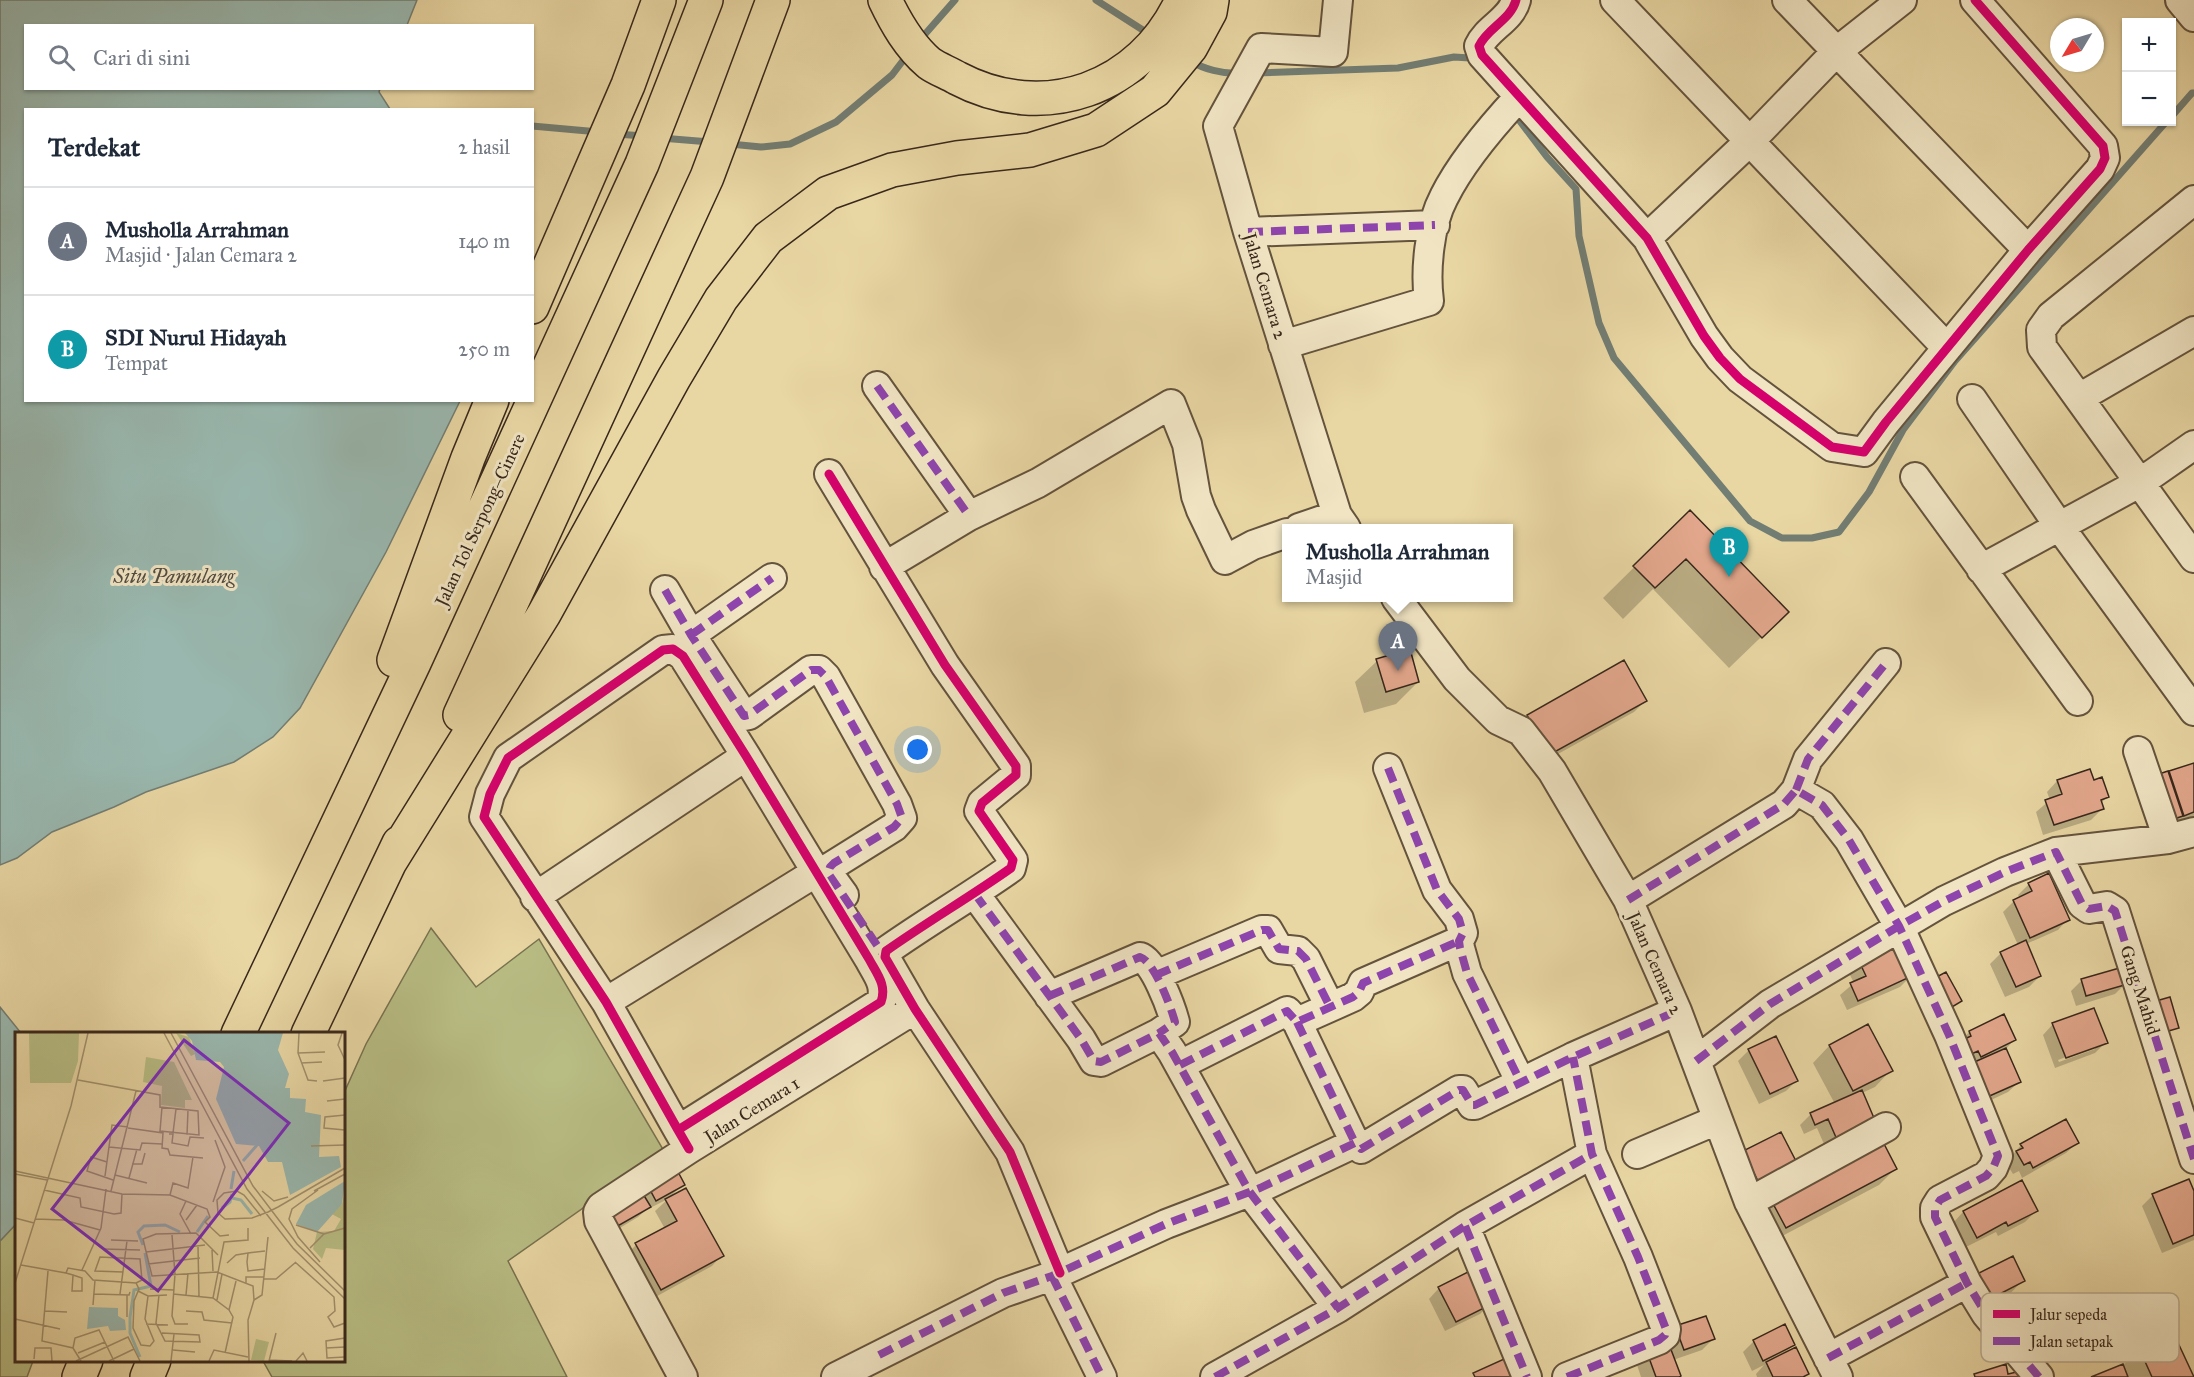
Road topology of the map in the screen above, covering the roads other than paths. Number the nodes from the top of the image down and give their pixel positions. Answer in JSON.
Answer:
{"nodes":[{"id":1,"x":659,"y":0,"type":"edge"},
{"id":2,"x":706,"y":0,"type":"edge"},
{"id":3,"x":772,"y":0,"type":"edge"},
{"id":4,"x":885,"y":0,"type":"edge"},
{"id":5,"x":1182,"y":0,"type":"edge"},
{"id":6,"x":1212,"y":0,"type":"edge"},
{"id":7,"x":1338,"y":0,"type":"edge"},
{"id":8,"x":1615,"y":0,"type":"edge"},
{"id":9,"x":1787,"y":0,"type":"edge"},
{"id":10,"x":1902,"y":0,"type":"edge"},
{"id":11,"x":1975,"y":0,"type":"edge"},
{"id":12,"x":2180,"y":0,"type":"edge"},
{"id":13,"x":1517,"y":2,"type":"edge"},
{"id":14,"x":2194,"y":17,"type":"edge"},
{"id":15,"x":1836,"y":52,"type":"junction"},
{"id":16,"x":1519,"y":97,"type":"junction"},
{"id":17,"x":1751,"y":140,"type":"junction"},
{"id":18,"x":2194,"y":200,"type":"edge"},
{"id":19,"x":1435,"y":225,"type":"junction"},
{"id":20,"x":1248,"y":232,"type":"junction"},
{"id":21,"x":1647,"y":238,"type":"junction"},
{"id":22,"x":2028,"y":250,"type":"junction"},
{"id":23,"x":534,"y":302,"type":"edge"},
{"id":24,"x":2194,"y":331,"type":"edge"},
{"id":25,"x":1283,"y":345,"type":"junction"},
{"id":26,"x":1947,"y":348,"type":"junction"},
{"id":27,"x":877,"y":386,"type":"dead end"},
{"id":28,"x":2079,"y":398,"type":"junction"},
{"id":29,"x":1972,"y":399,"type":"dead end"},
{"id":30,"x":534,"y":400,"type":"edge"},
{"id":31,"x":491,"y":402,"type":"edge"},
{"id":32,"x":533,"y":402,"type":"edge"},
{"id":33,"x":2194,"y":445,"type":"edge"},
{"id":34,"x":829,"y":474,"type":"dead end"},
{"id":35,"x":1915,"y":477,"type":"dead end"},
{"id":36,"x":2141,"y":482,"type":"junction"},
{"id":37,"x":969,"y":516,"type":"junction"},
{"id":38,"x":1341,"y":522,"type":"edge"},
{"id":39,"x":2059,"y":526,"type":"junction"},
{"id":40,"x":1282,"y":535,"type":"edge"},
{"id":41,"x":2193,"y":554,"type":"edge"},
{"id":42,"x":884,"y":567,"type":"junction"},
{"id":43,"x":1981,"y":569,"type":"junction"},
{"id":44,"x":772,"y":578,"type":"dead end"},
{"id":45,"x":665,"y":590,"type":"dead end"},
{"id":46,"x":1400,"y":602,"type":"edge"},
{"id":47,"x":691,"y":635,"type":"junction"},
{"id":48,"x":1886,"y":663,"type":"dead end"},
{"id":49,"x":2078,"y":701,"type":"dead end"},
{"id":50,"x":2194,"y":711,"type":"edge"},
{"id":51,"x":2138,"y":751,"type":"dead end"},
{"id":52,"x":746,"y":756,"type":"junction"},
{"id":53,"x":1388,"y":768,"type":"dead end"},
{"id":54,"x":1796,"y":790,"type":"junction"},
{"id":55,"x":2181,"y":835,"type":"edge"},
{"id":56,"x":326,"y":848,"type":"junction"},
{"id":57,"x":2056,"y":852,"type":"junction"},
{"id":58,"x":390,"y":862,"type":"junction"},
{"id":59,"x":815,"y":873,"type":"junction"},
{"id":60,"x":975,"y":894,"type":"junction"},
{"id":61,"x":535,"y":897,"type":"junction"},
{"id":62,"x":1628,"y":900,"type":"junction"},
{"id":63,"x":1899,"y":926,"type":"junction"},
{"id":64,"x":1459,"y":941,"type":"junction"},
{"id":65,"x":885,"y":957,"type":"junction"},
{"id":66,"x":1156,"y":975,"type":"junction"},
{"id":67,"x":1049,"y":996,"type":"junction"},
{"id":68,"x":606,"y":1002,"type":"junction"},
{"id":69,"x":1330,"y":1007,"type":"junction"},
{"id":70,"x":915,"y":1009,"type":"junction"},
{"id":71,"x":1677,"y":1011,"type":"junction"},
{"id":72,"x":1297,"y":1022,"type":"junction"},
{"id":73,"x":239,"y":1032,"type":"edge"},
{"id":74,"x":309,"y":1032,"type":"edge"},
{"id":75,"x":1159,"y":1033,"type":"junction"},
{"id":76,"x":1573,"y":1057,"type":"junction"},
{"id":77,"x":1696,"y":1061,"type":"junction"},
{"id":78,"x":1180,"y":1065,"type":"junction"},
{"id":79,"x":1520,"y":1081,"type":"junction"},
{"id":80,"x":1716,"y":1120,"type":"junction"},
{"id":81,"x":1886,"y":1127,"type":"dead end"},
{"id":82,"x":684,"y":1140,"type":"junction"},
{"id":83,"x":1355,"y":1143,"type":"junction"},
{"id":84,"x":1592,"y":1154,"type":"junction"},
{"id":85,"x":1637,"y":1154,"type":"dead end"},
{"id":86,"x":2194,"y":1159,"type":"edge"},
{"id":87,"x":1249,"y":1191,"type":"junction"},
{"id":88,"x":1749,"y":1202,"type":"junction"},
{"id":89,"x":1465,"y":1226,"type":"junction"},
{"id":90,"x":1056,"y":1274,"type":"junction"},
{"id":91,"x":1967,"y":1283,"type":"junction"},
{"id":92,"x":1981,"y":1304,"type":"edge"},
{"id":93,"x":1338,"y":1308,"type":"junction"},
{"id":94,"x":85,"y":1362,"type":"edge"},
{"id":95,"x":153,"y":1362,"type":"edge"},
{"id":96,"x":2028,"y":1362,"type":"edge"},
{"id":97,"x":1833,"y":1367,"type":"edge"},
{"id":98,"x":79,"y":1377,"type":"edge"},
{"id":99,"x":147,"y":1377,"type":"edge"},
{"id":100,"x":682,"y":1377,"type":"edge"},
{"id":101,"x":836,"y":1377,"type":"edge"},
{"id":102,"x":1102,"y":1377,"type":"edge"},
{"id":103,"x":1215,"y":1377,"type":"edge"},
{"id":104,"x":1527,"y":1377,"type":"edge"},
{"id":105,"x":1567,"y":1377,"type":"edge"},
{"id":106,"x":2039,"y":1377,"type":"edge"}],
"edges":[{"from":1,"to":23,"type":"highway"},
{"from":2,"to":30,"type":"highway","name":"Jalan Tol Serpong–Cinere"},
{"from":3,"to":58,"type":"highway"},
{"from":4,"to":5,"type":"highway"},
{"from":6,"to":58,"type":"highway"},
{"from":7,"to":20,"type":"street","name":"Jalan Cemara 2"},
{"from":8,"to":17,"type":"street"},
{"from":9,"to":15,"type":"street"},
{"from":10,"to":15,"type":"street"},
{"from":11,"to":22,"type":"street"},
{"from":12,"to":14,"type":"street"},
{"from":13,"to":16,"type":"street"},
{"from":15,"to":17,"type":"street"},
{"from":15,"to":22,"type":"street"},
{"from":16,"to":19,"type":"street"},
{"from":16,"to":21,"type":"street"},
{"from":17,"to":21,"type":"street"},
{"from":17,"to":26,"type":"street"},
{"from":18,"to":28,"type":"street"},
{"from":19,"to":20,"type":"street"},
{"from":19,"to":25,"type":"street"},
{"from":20,"to":25,"type":"street","name":"Jalan Cemara 2"},
{"from":21,"to":26,"type":"street"},
{"from":22,"to":26,"type":"street"},
{"from":24,"to":28,"type":"street"},
{"from":25,"to":38,"type":"street","name":"Jalan Cemara 2"},
{"from":27,"to":37,"type":"street"},
{"from":28,"to":36,"type":"street"},
{"from":29,"to":39,"type":"street"},
{"from":31,"to":56,"type":"highway"},
{"from":32,"to":56,"type":"highway","name":"Jalan Tol Serpong–Cinere"},
{"from":33,"to":36,"type":"street"},
{"from":34,"to":42,"type":"street"},
{"from":35,"to":43,"type":"street"},
{"from":36,"to":39,"type":"street"},
{"from":36,"to":41,"type":"street"},
{"from":37,"to":40,"type":"street"},
{"from":37,"to":42,"type":"street"},
{"from":39,"to":43,"type":"street"},
{"from":39,"to":50,"type":"street"},
{"from":42,"to":60,"type":"street"},
{"from":43,"to":49,"type":"street"},
{"from":44,"to":47,"type":"street"},
{"from":45,"to":47,"type":"street"},
{"from":46,"to":62,"type":"street","name":"Jalan Cemara 2"},
{"from":47,"to":65,"type":"street"},
{"from":48,"to":54,"type":"street"},
{"from":51,"to":55,"type":"street"},
{"from":52,"to":59,"type":"street"},
{"from":52,"to":61,"type":"street"},
{"from":52,"to":61,"type":"street"},
{"from":53,"to":64,"type":"street"},
{"from":54,"to":62,"type":"street"},
{"from":54,"to":63,"type":"street"},
{"from":55,"to":57,"type":"street"},
{"from":56,"to":73,"type":"highway","name":"Jalan Tol Serpong–Cinere"},
{"from":57,"to":63,"type":"street"},
{"from":57,"to":86,"type":"street","name":"Gang Mahid"},
{"from":58,"to":74,"type":"highway"},
{"from":59,"to":68,"type":"street"},
{"from":59,"to":82,"type":"street"},
{"from":60,"to":65,"type":"street"},
{"from":60,"to":67,"type":"street"},
{"from":61,"to":68,"type":"street"},
{"from":62,"to":71,"type":"street","name":"Jalan Cemara 2"},
{"from":63,"to":77,"type":"street"},
{"from":63,"to":91,"type":"street"},
{"from":64,"to":69,"type":"street"},
{"from":64,"to":79,"type":"street"},
{"from":65,"to":70,"type":"street"},
{"from":66,"to":67,"type":"street"},
{"from":66,"to":69,"type":"street"},
{"from":66,"to":75,"type":"street"},
{"from":67,"to":75,"type":"street"},
{"from":68,"to":82,"type":"street"},
{"from":69,"to":72,"type":"street"},
{"from":70,"to":82,"type":"street","name":"Jalan Cemara 1"},
{"from":70,"to":90,"type":"street"},
{"from":71,"to":76,"type":"street"},
{"from":71,"to":77,"type":"street","name":"Jalan Cemara 2"},
{"from":72,"to":78,"type":"street"},
{"from":72,"to":83,"type":"street"},
{"from":75,"to":78,"type":"street"},
{"from":76,"to":79,"type":"street"},
{"from":76,"to":84,"type":"street"},
{"from":77,"to":80,"type":"street","name":"Jalan Cemara 2"},
{"from":78,"to":87,"type":"street"},
{"from":79,"to":83,"type":"street"},
{"from":80,"to":85,"type":"street"},
{"from":80,"to":88,"type":"street","name":"Jalan Cemara 2"},
{"from":81,"to":88,"type":"street"},
{"from":82,"to":100,"type":"street","name":"Jalan Cemara 1"},
{"from":83,"to":87,"type":"street"},
{"from":84,"to":89,"type":"street"},
{"from":84,"to":105,"type":"street"},
{"from":87,"to":90,"type":"street"},
{"from":87,"to":93,"type":"street"},
{"from":88,"to":97,"type":"street","name":"Jalan Cemara 2"},
{"from":89,"to":93,"type":"street"},
{"from":89,"to":104,"type":"street"},
{"from":90,"to":101,"type":"street"},
{"from":90,"to":102,"type":"street"},
{"from":91,"to":92,"type":"street"},
{"from":91,"to":97,"type":"street"},
{"from":93,"to":103,"type":"street"},
{"from":94,"to":98,"type":"highway"},
{"from":95,"to":99,"type":"highway"},
{"from":96,"to":106,"type":"street"}]}
